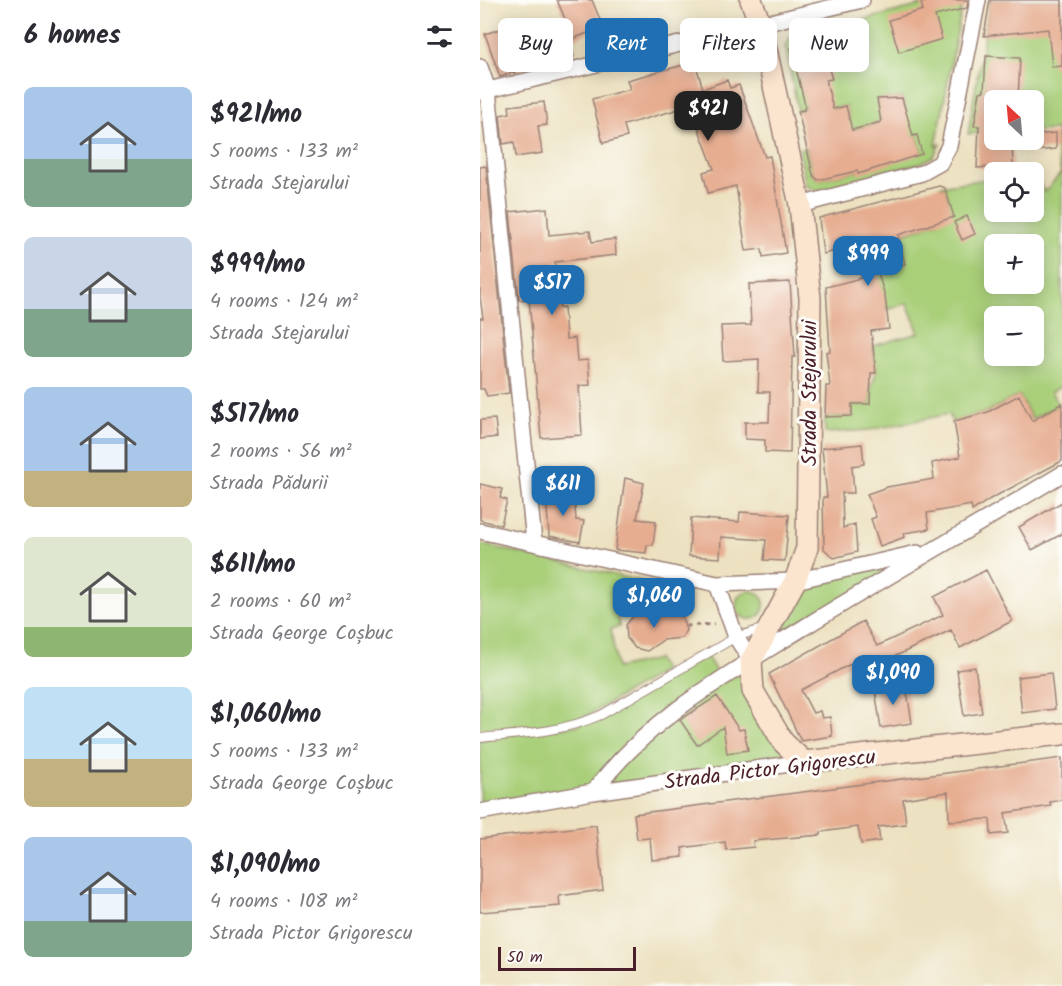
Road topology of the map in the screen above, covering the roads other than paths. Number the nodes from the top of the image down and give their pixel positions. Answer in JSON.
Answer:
{"nodes":[{"id":1,"x":751,"y":0,"type":"edge"},
{"id":2,"x":861,"y":0,"type":"edge"},
{"id":3,"x":978,"y":0,"type":"edge"},
{"id":4,"x":758,"y":18,"type":"edge"},
{"id":5,"x":777,"y":22,"type":"edge"},
{"id":6,"x":680,"y":45,"type":"edge"},
{"id":7,"x":480,"y":68,"type":"edge"},
{"id":8,"x":771,"y":72,"type":"edge"},
{"id":9,"x":484,"y":91,"type":"edge"},
{"id":10,"x":800,"y":205,"type":"junction"},
{"id":11,"x":1062,"y":474,"type":"edge"},
{"id":12,"x":480,"y":531,"type":"edge"},
{"id":13,"x":534,"y":542,"type":"junction"},
{"id":14,"x":932,"y":549,"type":"junction"},
{"id":15,"x":795,"y":581,"type":"junction"},
{"id":16,"x":717,"y":584,"type":"junction"},
{"id":17,"x":770,"y":626,"type":"junction"},
{"id":18,"x":733,"y":630,"type":"junction"},
{"id":19,"x":751,"y":660,"type":"junction"},
{"id":20,"x":1062,"y":734,"type":"edge"},
{"id":21,"x":480,"y":738,"type":"edge"},
{"id":22,"x":804,"y":762,"type":"junction"},
{"id":23,"x":593,"y":792,"type":"junction"},
{"id":24,"x":480,"y":812,"type":"edge"}],
"edges":[{"from":1,"to":4,"type":"street","name":"Strada Stejarului"},
{"from":2,"to":5,"type":"street"},
{"from":3,"to":10,"type":"street"},
{"from":6,"to":9,"type":"street"},
{"from":7,"to":9,"type":"street"},
{"from":8,"to":10,"type":"street","name":"Strada Stejarului"},
{"from":9,"to":13,"type":"street"},
{"from":10,"to":15,"type":"street","name":"Strada Stejarului"},
{"from":11,"to":14,"type":"street"},
{"from":12,"to":13,"type":"street"},
{"from":13,"to":16,"type":"street"},
{"from":14,"to":15,"type":"street"},
{"from":14,"to":19,"type":"street"},
{"from":15,"to":16,"type":"street"},
{"from":15,"to":17,"type":"street","name":"Strada Stejarului"},
{"from":16,"to":18,"type":"street"},
{"from":17,"to":18,"type":"lane"},
{"from":17,"to":19,"type":"street","name":"Strada Stejarului"},
{"from":18,"to":19,"type":"street"},
{"from":18,"to":21,"type":"lane"},
{"from":19,"to":22,"type":"street"},
{"from":19,"to":23,"type":"street"},
{"from":20,"to":22,"type":"street","name":"Strada Pictor Grigorescu"},
{"from":22,"to":23,"type":"street","name":"Strada Pictor Grigorescu"},
{"from":23,"to":24,"type":"street","name":"Strada Pictor Grigorescu"}]}
